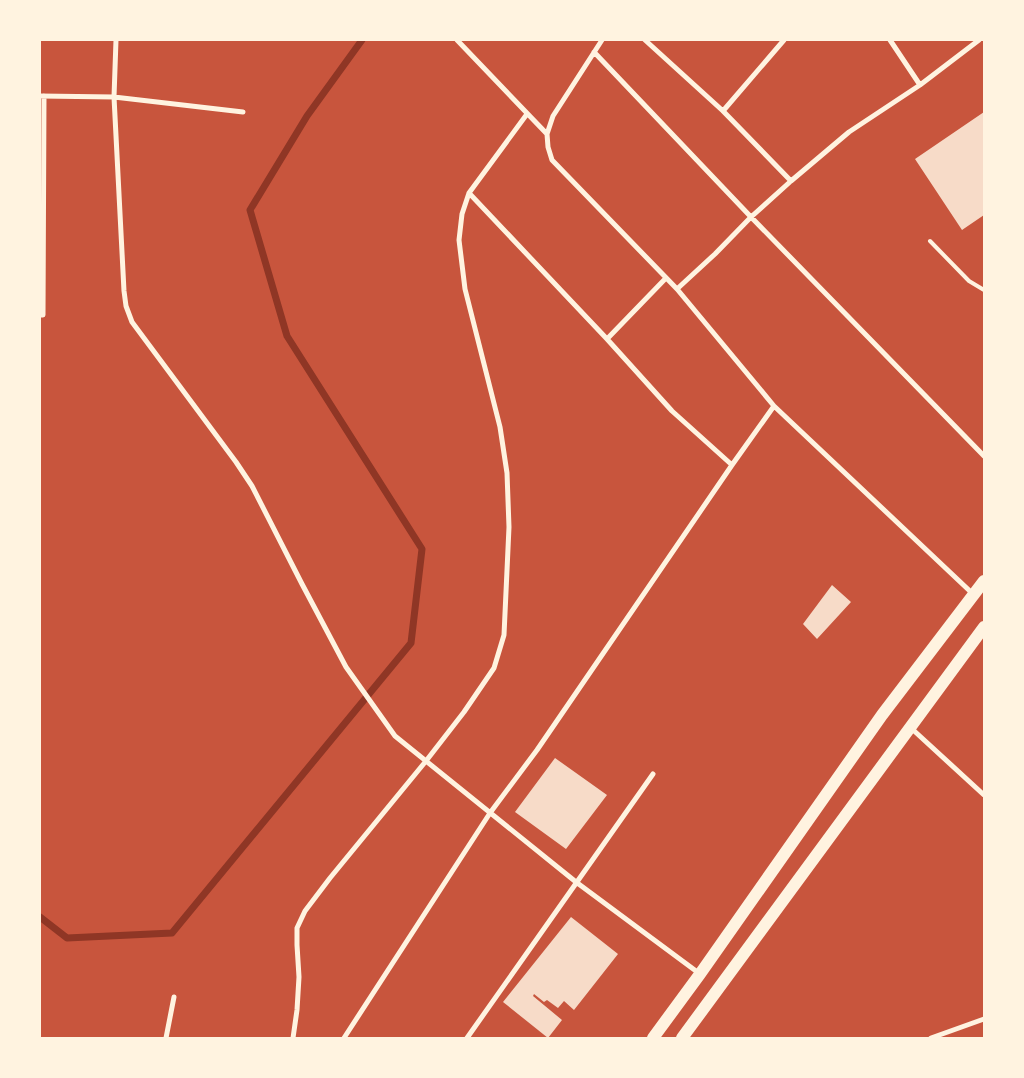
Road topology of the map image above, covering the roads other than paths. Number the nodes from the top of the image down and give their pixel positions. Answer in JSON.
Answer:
{"nodes":[{"id":1,"x":116,"y":40,"type":"edge"},
{"id":2,"x":458,"y":40,"type":"edge"},
{"id":3,"x":602,"y":40,"type":"edge"},
{"id":4,"x":645,"y":40,"type":"edge"},
{"id":5,"x":784,"y":40,"type":"edge"},
{"id":6,"x":890,"y":40,"type":"edge"},
{"id":7,"x":979,"y":40,"type":"edge"},
{"id":8,"x":594,"y":52,"type":"junction"},
{"id":9,"x":920,"y":85,"type":"junction"},
{"id":10,"x":42,"y":96,"type":"edge"},
{"id":11,"x":114,"y":97,"type":"junction"},
{"id":12,"x":723,"y":111,"type":"junction"},
{"id":13,"x":243,"y":112,"type":"dead end"},
{"id":14,"x":528,"y":114,"type":"junction"},
{"id":15,"x":547,"y":134,"type":"junction"},
{"id":16,"x":791,"y":181,"type":"junction"},
{"id":17,"x":469,"y":193,"type":"junction"},
{"id":18,"x":751,"y":217,"type":"junction"},
{"id":19,"x":930,"y":241,"type":"dead end"},
{"id":20,"x":666,"y":278,"type":"junction"},
{"id":21,"x":677,"y":289,"type":"junction"},
{"id":22,"x":984,"y":290,"type":"edge"},
{"id":23,"x":40,"y":315,"type":"edge"},
{"id":24,"x":607,"y":339,"type":"junction"},
{"id":25,"x":774,"y":406,"type":"junction"},
{"id":26,"x":984,"y":456,"type":"edge"},
{"id":27,"x":732,"y":465,"type":"junction"},
{"id":28,"x":984,"y":580,"type":"edge"},
{"id":29,"x":973,"y":594,"type":"junction"},
{"id":30,"x":984,"y":627,"type":"edge"},
{"id":31,"x":910,"y":728,"type":"junction"},
{"id":32,"x":426,"y":761,"type":"junction"},
{"id":33,"x":654,"y":774,"type":"dead end"},
{"id":34,"x":984,"y":795,"type":"edge"},
{"id":35,"x":490,"y":813,"type":"junction"},
{"id":36,"x":576,"y":882,"type":"junction"},
{"id":37,"x":700,"y":974,"type":"junction"},
{"id":38,"x":174,"y":997,"type":"dead end"},
{"id":39,"x":984,"y":1019,"type":"edge"},
{"id":40,"x":166,"y":1038,"type":"edge"},
{"id":41,"x":293,"y":1038,"type":"edge"},
{"id":42,"x":344,"y":1038,"type":"edge"},
{"id":43,"x":467,"y":1038,"type":"edge"},
{"id":44,"x":653,"y":1038,"type":"edge"},
{"id":45,"x":682,"y":1038,"type":"edge"},
{"id":46,"x":931,"y":1038,"type":"edge"}],
"edges":[{"from":1,"to":11,"type":"street"},
{"from":2,"to":14,"type":"street"},
{"from":3,"to":8,"type":"street"},
{"from":4,"to":12,"type":"street"},
{"from":5,"to":12,"type":"street"},
{"from":6,"to":9,"type":"street"},
{"from":7,"to":9,"type":"street"},
{"from":8,"to":15,"type":"street"},
{"from":8,"to":18,"type":"street"},
{"from":9,"to":16,"type":"street"},
{"from":10,"to":11,"type":"street"},
{"from":10,"to":23,"type":"street"},
{"from":11,"to":13,"type":"street"},
{"from":11,"to":32,"type":"street"},
{"from":12,"to":16,"type":"street"},
{"from":14,"to":15,"type":"street"},
{"from":14,"to":17,"type":"street"},
{"from":15,"to":20,"type":"street"},
{"from":16,"to":18,"type":"street"},
{"from":17,"to":24,"type":"street"},
{"from":17,"to":32,"type":"street"},
{"from":18,"to":21,"type":"street"},
{"from":18,"to":26,"type":"street"},
{"from":19,"to":22,"type":"lane"},
{"from":20,"to":21,"type":"street"},
{"from":20,"to":24,"type":"street"},
{"from":21,"to":25,"type":"street"},
{"from":24,"to":27,"type":"street"},
{"from":25,"to":27,"type":"street"},
{"from":25,"to":29,"type":"street"},
{"from":27,"to":35,"type":"street"},
{"from":28,"to":29,"type":"main road"},
{"from":29,"to":37,"type":"main road"},
{"from":30,"to":31,"type":"main road"},
{"from":31,"to":34,"type":"street"},
{"from":31,"to":45,"type":"main road"},
{"from":32,"to":35,"type":"street"},
{"from":32,"to":41,"type":"street"},
{"from":33,"to":36,"type":"street"},
{"from":35,"to":36,"type":"street"},
{"from":35,"to":42,"type":"street"},
{"from":36,"to":37,"type":"street"},
{"from":36,"to":43,"type":"street"},
{"from":37,"to":44,"type":"main road"},
{"from":38,"to":40,"type":"street"},
{"from":39,"to":46,"type":"street"}]}
